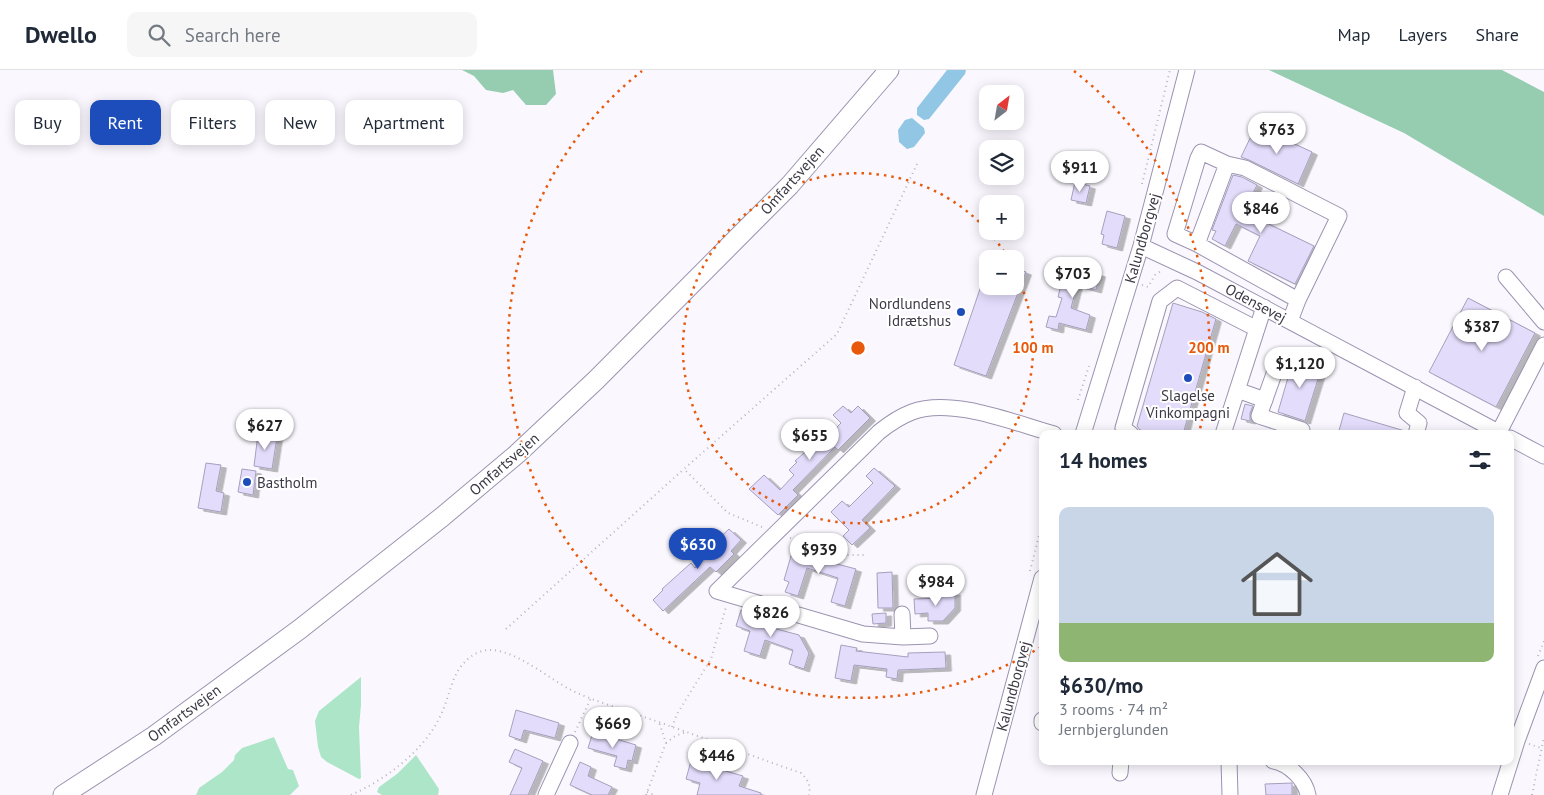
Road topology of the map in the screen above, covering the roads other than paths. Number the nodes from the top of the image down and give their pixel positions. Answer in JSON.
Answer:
{"nodes":[{"id":1,"x":889,"y":70,"type":"edge"},
{"id":2,"x":1187,"y":70,"type":"edge"},
{"id":3,"x":1227,"y":164,"type":"junction"},
{"id":4,"x":1197,"y":244,"type":"junction"},
{"id":5,"x":1141,"y":246,"type":"junction"},
{"id":6,"x":1506,"y":277,"type":"dead end"},
{"id":7,"x":1298,"y":300,"type":"junction"},
{"id":8,"x":1264,"y":307,"type":"junction"},
{"id":9,"x":1290,"y":321,"type":"junction"},
{"id":10,"x":1544,"y":322,"type":"edge"},
{"id":11,"x":1257,"y":330,"type":"junction"},
{"id":12,"x":1544,"y":345,"type":"edge"},
{"id":13,"x":1280,"y":357,"type":"dead end"},
{"id":14,"x":1414,"y":387,"type":"junction"},
{"id":15,"x":1237,"y":390,"type":"junction"},
{"id":16,"x":1265,"y":400,"type":"junction"},
{"id":17,"x":1039,"y":430,"type":"edge"},
{"id":18,"x":1084,"y":430,"type":"edge"},
{"id":19,"x":1126,"y":430,"type":"edge"},
{"id":20,"x":1224,"y":430,"type":"edge"},
{"id":21,"x":1302,"y":430,"type":"dead end"},
{"id":22,"x":1417,"y":430,"type":"edge"},
{"id":23,"x":1495,"y":430,"type":"edge"},
{"id":24,"x":1506,"y":430,"type":"edge"},
{"id":25,"x":1514,"y":440,"type":"edge"},
{"id":26,"x":1544,"y":456,"type":"edge"},
{"id":27,"x":1039,"y":589,"type":"edge"},
{"id":28,"x":902,"y":614,"type":"dead end"},
{"id":29,"x":930,"y":636,"type":"dead end"},
{"id":30,"x":903,"y":637,"type":"junction"},
{"id":31,"x":1544,"y":668,"type":"edge"},
{"id":32,"x":570,"y":743,"type":"road end"},
{"id":33,"x":1514,"y":751,"type":"edge"},
{"id":34,"x":1229,"y":765,"type":"edge"},
{"id":35,"x":1284,"y":765,"type":"edge"},
{"id":36,"x":1509,"y":765,"type":"edge"},
{"id":37,"x":63,"y":795,"type":"edge"},
{"id":38,"x":546,"y":795,"type":"edge"},
{"id":39,"x":984,"y":795,"type":"edge"},
{"id":40,"x":1230,"y":795,"type":"edge"},
{"id":41,"x":1308,"y":795,"type":"edge"},
{"id":42,"x":1500,"y":795,"type":"edge"}],
"edges":[{"from":1,"to":37,"type":"main road","name":"Omfartsvejen"},
{"from":2,"to":5,"type":"street","name":"Kalundborgvej"},
{"from":3,"to":4,"type":"street"},
{"from":3,"to":4,"type":"street"},
{"from":3,"to":7,"type":"street"},
{"from":4,"to":7,"type":"street"},
{"from":5,"to":8,"type":"street","name":"Odensevej"},
{"from":5,"to":18,"type":"street","name":"Kalundborgvej"},
{"from":6,"to":10,"type":"street"},
{"from":7,"to":9,"type":"street"},
{"from":8,"to":9,"type":"street","name":"Odensevej"},
{"from":8,"to":11,"type":"street"},
{"from":9,"to":14,"type":"street","name":"Odensevej"},
{"from":11,"to":15,"type":"street"},
{"from":11,"to":19,"type":"street"},
{"from":12,"to":24,"type":"street"},
{"from":13,"to":16,"type":"street"},
{"from":14,"to":22,"type":"street"},
{"from":14,"to":23,"type":"street","name":"Odensevej"},
{"from":15,"to":16,"type":"street"},
{"from":15,"to":20,"type":"street"},
{"from":16,"to":21,"type":"street"},
{"from":17,"to":30,"type":"street"},
{"from":25,"to":26,"type":"street","name":"Odensevej"},
{"from":27,"to":39,"type":"street","name":"Kalundborgvej"},
{"from":28,"to":30,"type":"street"},
{"from":29,"to":30,"type":"street"},
{"from":31,"to":33,"type":"street"},
{"from":32,"to":38,"type":"street"},
{"from":34,"to":40,"type":"street"},
{"from":35,"to":41,"type":"street"},
{"from":36,"to":42,"type":"street"}]}
